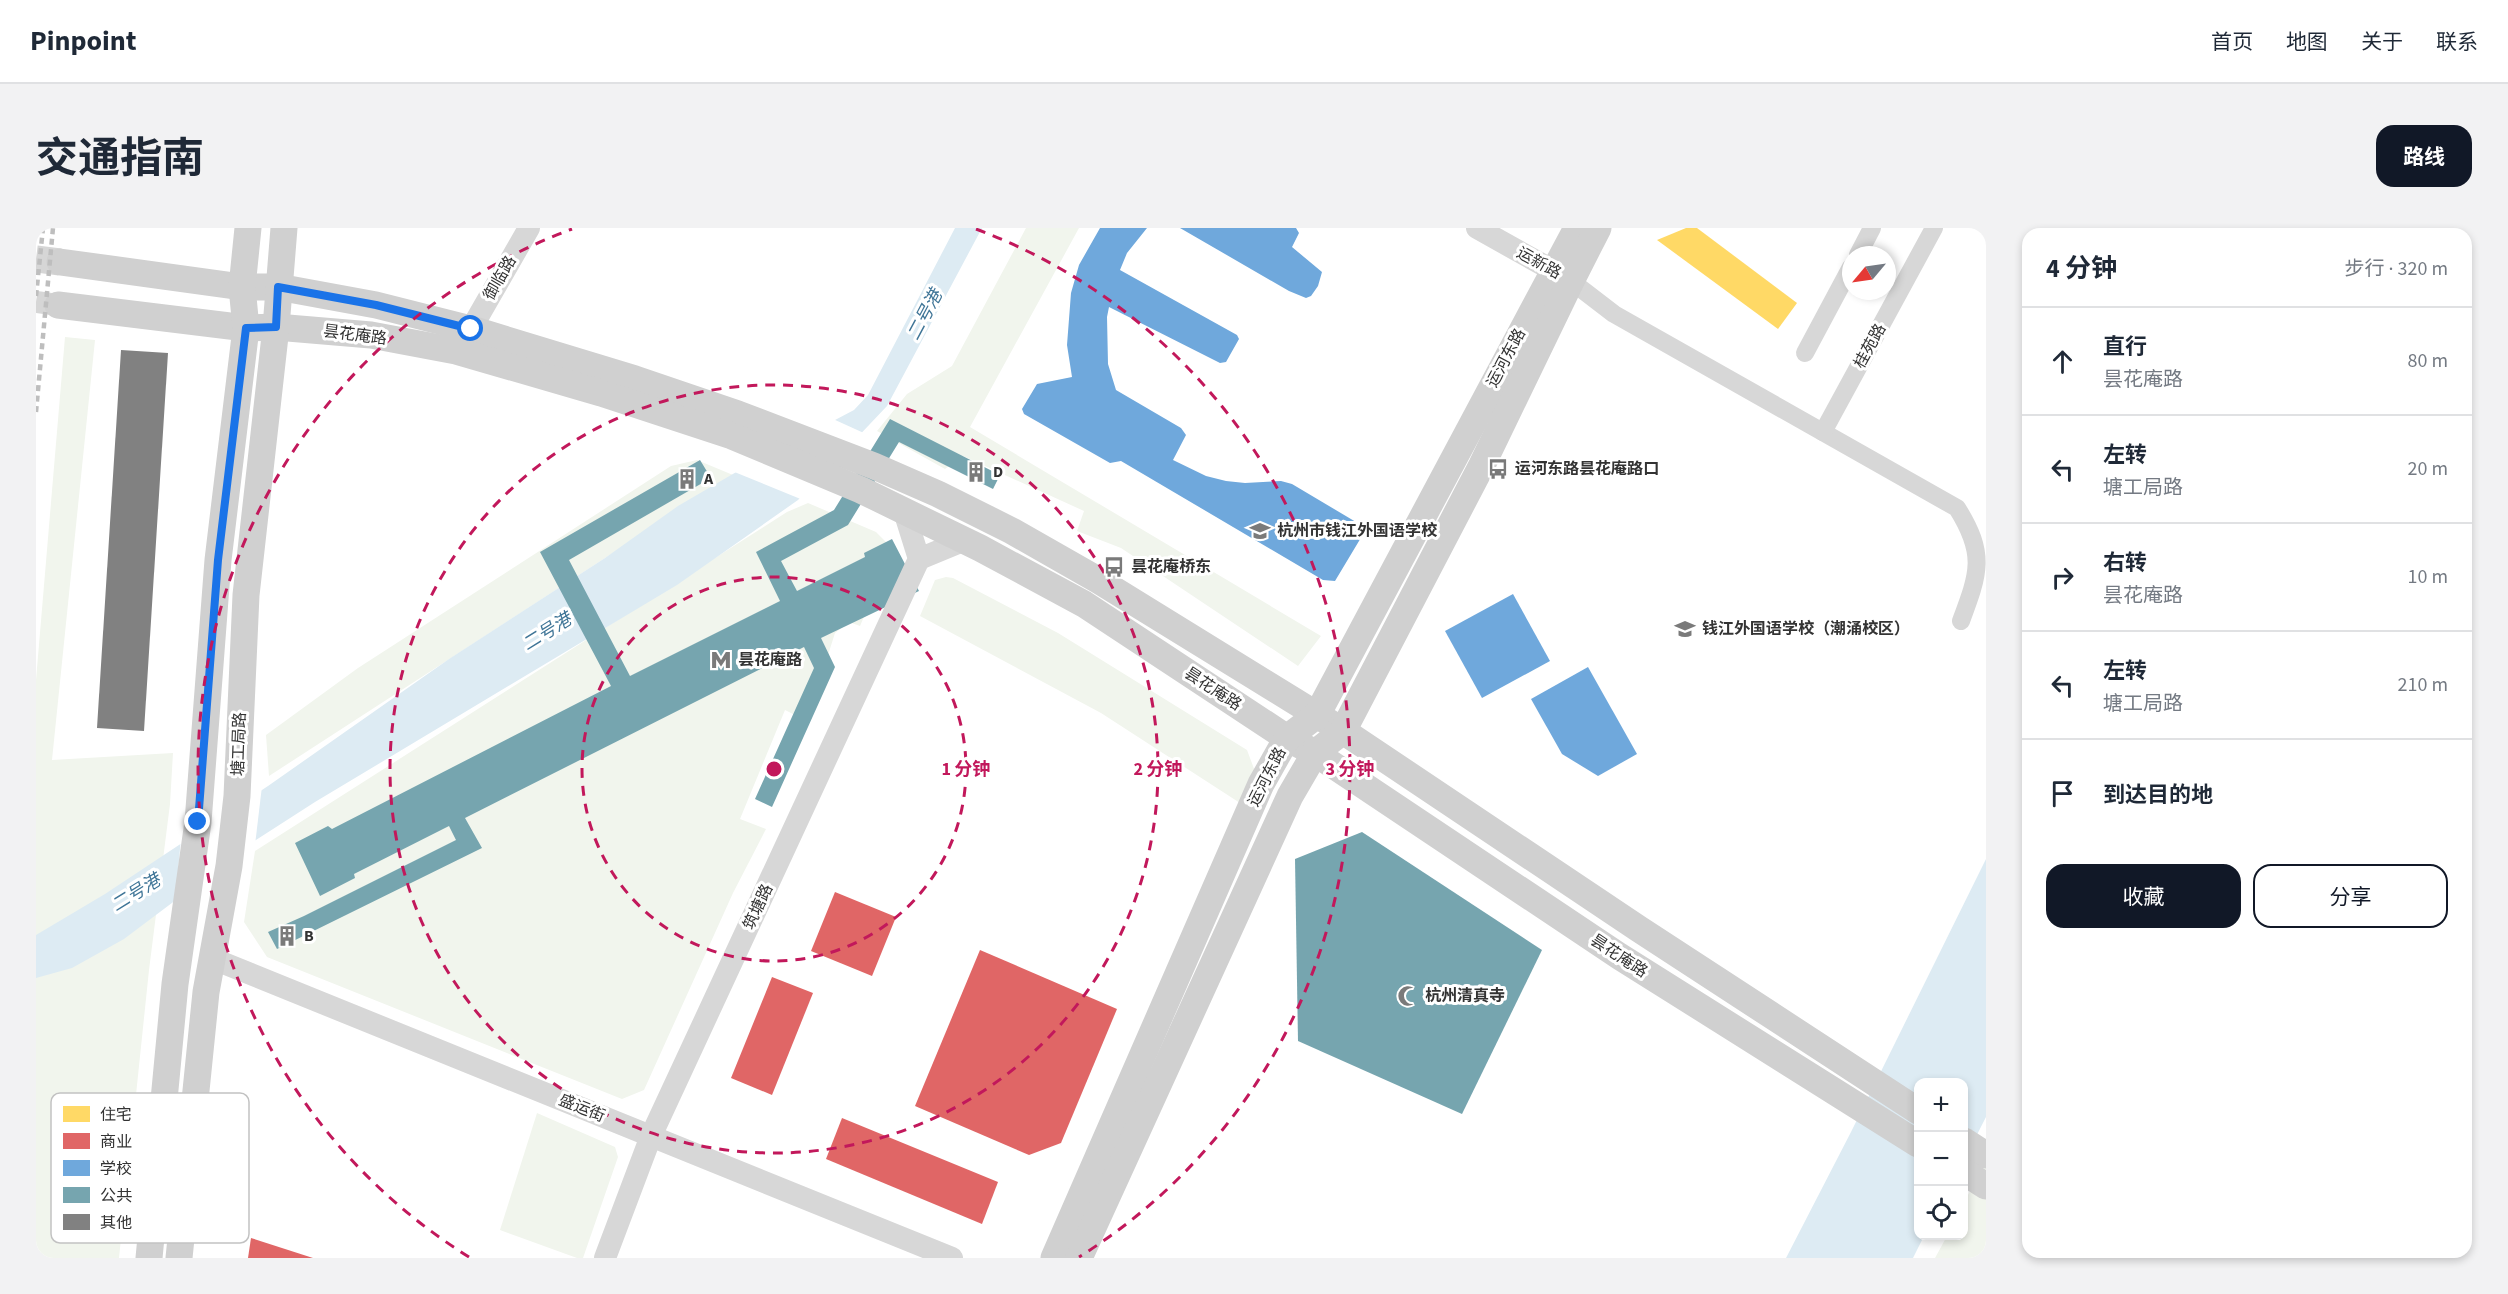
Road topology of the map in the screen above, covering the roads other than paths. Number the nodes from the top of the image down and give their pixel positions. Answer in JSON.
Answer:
{"nodes":[{"id":1,"x":248,"y":228,"type":"edge"},
{"id":2,"x":284,"y":228,"type":"edge"},
{"id":3,"x":529,"y":228,"type":"edge"},
{"id":4,"x":1477,"y":228,"type":"edge"},
{"id":5,"x":1576,"y":228,"type":"edge"},
{"id":6,"x":1598,"y":228,"type":"edge"},
{"id":7,"x":1872,"y":228,"type":"edge"},
{"id":8,"x":1934,"y":228,"type":"edge"},
{"id":9,"x":1863,"y":246,"type":"edge"},
{"id":10,"x":60,"y":262,"type":"tunnel mouth"},
{"id":11,"x":1562,"y":276,"type":"junction"},
{"id":12,"x":1842,"y":284,"type":"edge"},
{"id":13,"x":242,"y":287,"type":"junction"},
{"id":14,"x":278,"y":287,"type":"junction"},
{"id":15,"x":58,"y":305,"type":"tunnel mouth"},
{"id":16,"x":276,"y":327,"type":"junction"},
{"id":17,"x":246,"y":328,"type":"junction"},
{"id":18,"x":471,"y":329,"type":"junction"},
{"id":19,"x":1805,"y":353,"type":"dead end"},
{"id":20,"x":735,"y":425,"type":"junction"},
{"id":21,"x":1823,"y":432,"type":"junction"},
{"id":22,"x":904,"y":511,"type":"junction"},
{"id":23,"x":965,"y":540,"type":"junction"},
{"id":24,"x":919,"y":559,"type":"junction"},
{"id":25,"x":1961,"y":621,"type":"dead end"},
{"id":26,"x":1317,"y":716,"type":"junction"},
{"id":27,"x":1342,"y":731,"type":"junction"},
{"id":28,"x":1287,"y":738,"type":"junction"},
{"id":29,"x":1316,"y":753,"type":"junction"},
{"id":30,"x":212,"y":958,"type":"junction"},
{"id":31,"x":165,"y":1093,"type":"edge"},
{"id":32,"x":197,"y":1093,"type":"edge"},
{"id":33,"x":1914,"y":1108,"type":"edge"},
{"id":34,"x":651,"y":1136,"type":"junction"},
{"id":35,"x":1914,"y":1141,"type":"edge"},
{"id":36,"x":1968,"y":1144,"type":"edge"},
{"id":37,"x":1986,"y":1155,"type":"edge"},
{"id":38,"x":1968,"y":1175,"type":"edge"},
{"id":39,"x":1986,"y":1186,"type":"edge"},
{"id":40,"x":150,"y":1243,"type":"edge"},
{"id":41,"x":181,"y":1243,"type":"edge"},
{"id":42,"x":149,"y":1258,"type":"edge"},
{"id":43,"x":179,"y":1258,"type":"edge"},
{"id":44,"x":605,"y":1258,"type":"edge"},
{"id":45,"x":952,"y":1258,"type":"edge"},
{"id":46,"x":1054,"y":1258,"type":"edge"},
{"id":47,"x":1079,"y":1258,"type":"edge"}],
"edges":[{"from":1,"to":13,"type":"main road"},
{"from":2,"to":14,"type":"main road","name":"塘工局路"},
{"from":3,"to":18,"type":"street","name":"御临路"},
{"from":4,"to":11,"type":"street","name":"运新路"},
{"from":5,"to":11,"type":"main road","name":"运河东路"},
{"from":6,"to":11,"type":"main road","name":"运河东路"},
{"from":7,"to":9,"type":"street"},
{"from":8,"to":21,"type":"street","name":"桂苑路"},
{"from":10,"to":13,"type":"main road","name":"昙花庵路"},
{"from":11,"to":21,"type":"street"},
{"from":11,"to":26,"type":"main road","name":"运河东路"},
{"from":11,"to":27,"type":"main road","name":"运河东路"},
{"from":12,"to":19,"type":"street"},
{"from":13,"to":14,"type":"main road","name":"昙花庵路"},
{"from":13,"to":17,"type":"main road"},
{"from":14,"to":16,"type":"main road","name":"塘工局路"},
{"from":14,"to":18,"type":"main road","name":"昙花庵路"},
{"from":15,"to":17,"type":"main road","name":"昙花庵路"},
{"from":16,"to":17,"type":"main road","name":"昙花庵路"},
{"from":16,"to":20,"type":"main road","name":"昙花庵路"},
{"from":16,"to":30,"type":"main road","name":"塘工局路"},
{"from":17,"to":31,"type":"main road"},
{"from":18,"to":20,"type":"main road","name":"昙花庵路"},
{"from":20,"to":22,"type":"main road","name":"昙花庵路"},
{"from":20,"to":26,"type":"main road","name":"昙花庵路"},
{"from":21,"to":25,"type":"street"},
{"from":22,"to":23,"type":"main road","name":"昙花庵路"},
{"from":22,"to":24,"type":"street"},
{"from":23,"to":24,"type":"street"},
{"from":23,"to":28,"type":"main road","name":"昙花庵路"},
{"from":24,"to":34,"type":"street","name":"筑塘路"},
{"from":26,"to":27,"type":"main road","name":"昙花庵路"},
{"from":26,"to":28,"type":"main road","name":"运河东路"},
{"from":27,"to":29,"type":"main road","name":"运河东路"},
{"from":27,"to":33,"type":"main road","name":"昙花庵路"},
{"from":28,"to":29,"type":"main road","name":"昙花庵路"},
{"from":28,"to":46,"type":"main road","name":"运河东路"},
{"from":29,"to":35,"type":"main road","name":"昙花庵路"},
{"from":29,"to":47,"type":"main road","name":"运河东路"},
{"from":30,"to":32,"type":"main road","name":"塘工局路"},
{"from":30,"to":34,"type":"street","name":"盛运街"},
{"from":34,"to":44,"type":"street","name":"筑塘路"},
{"from":34,"to":45,"type":"street","name":"盛运街"},
{"from":36,"to":37,"type":"main road"},
{"from":38,"to":39,"type":"main road"},
{"from":40,"to":42,"type":"main road"},
{"from":41,"to":43,"type":"main road","name":"塘工局路"}]}
